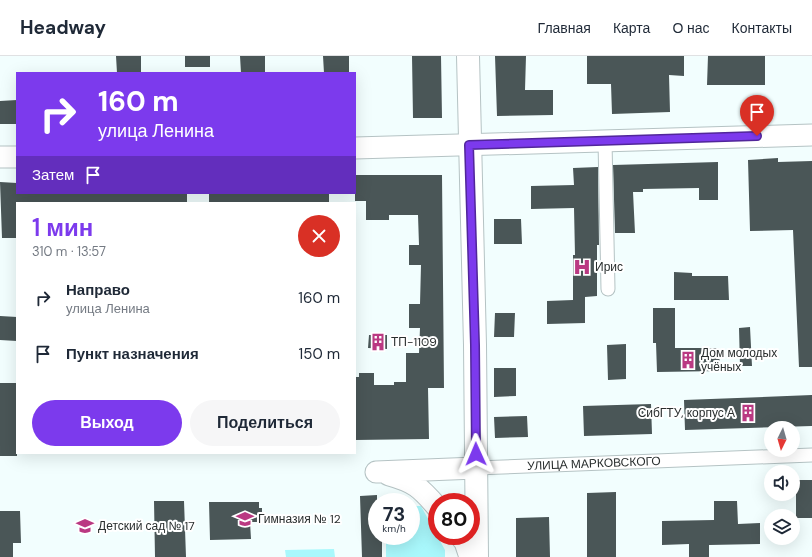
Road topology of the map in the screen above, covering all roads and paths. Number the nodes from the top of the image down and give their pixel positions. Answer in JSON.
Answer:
{"nodes":[{"id":1,"x":468,"y":56,"type":"edge"},
{"id":2,"x":812,"y":135,"type":"edge"},
{"id":3,"x":605,"y":141,"type":"junction"},
{"id":4,"x":469,"y":145,"type":"junction"},
{"id":5,"x":356,"y":148,"type":"edge"},
{"id":6,"x":16,"y":156,"type":"edge"},
{"id":7,"x":0,"y":157,"type":"edge"},
{"id":8,"x":608,"y":289,"type":"dead end"},
{"id":9,"x":812,"y":455,"type":"edge"},
{"id":10,"x":476,"y":468,"type":"junction"},
{"id":11,"x":428,"y":496,"type":"edge"},
{"id":12,"x":466,"y":545,"type":"edge"},
{"id":13,"x":470,"y":557,"type":"edge"},
{"id":14,"x":477,"y":557,"type":"edge"}],
"edges":[{"from":1,"to":4,"type":"highway"},
{"from":2,"to":3,"type":"main road"},
{"from":3,"to":4,"type":"main road"},
{"from":3,"to":8,"type":"street"},
{"from":4,"to":5,"type":"main road"},
{"from":4,"to":10,"type":"highway"},
{"from":6,"to":7,"type":"main road"},
{"from":9,"to":10,"type":"street","name":"УЛИЦА МАРКОВСКОГО"},
{"from":10,"to":11,"type":"main road","name":"УЛИЦА МАРКОВСКОГО"},
{"from":10,"to":14,"type":"highway"},
{"from":12,"to":13,"type":"main road"}]}
